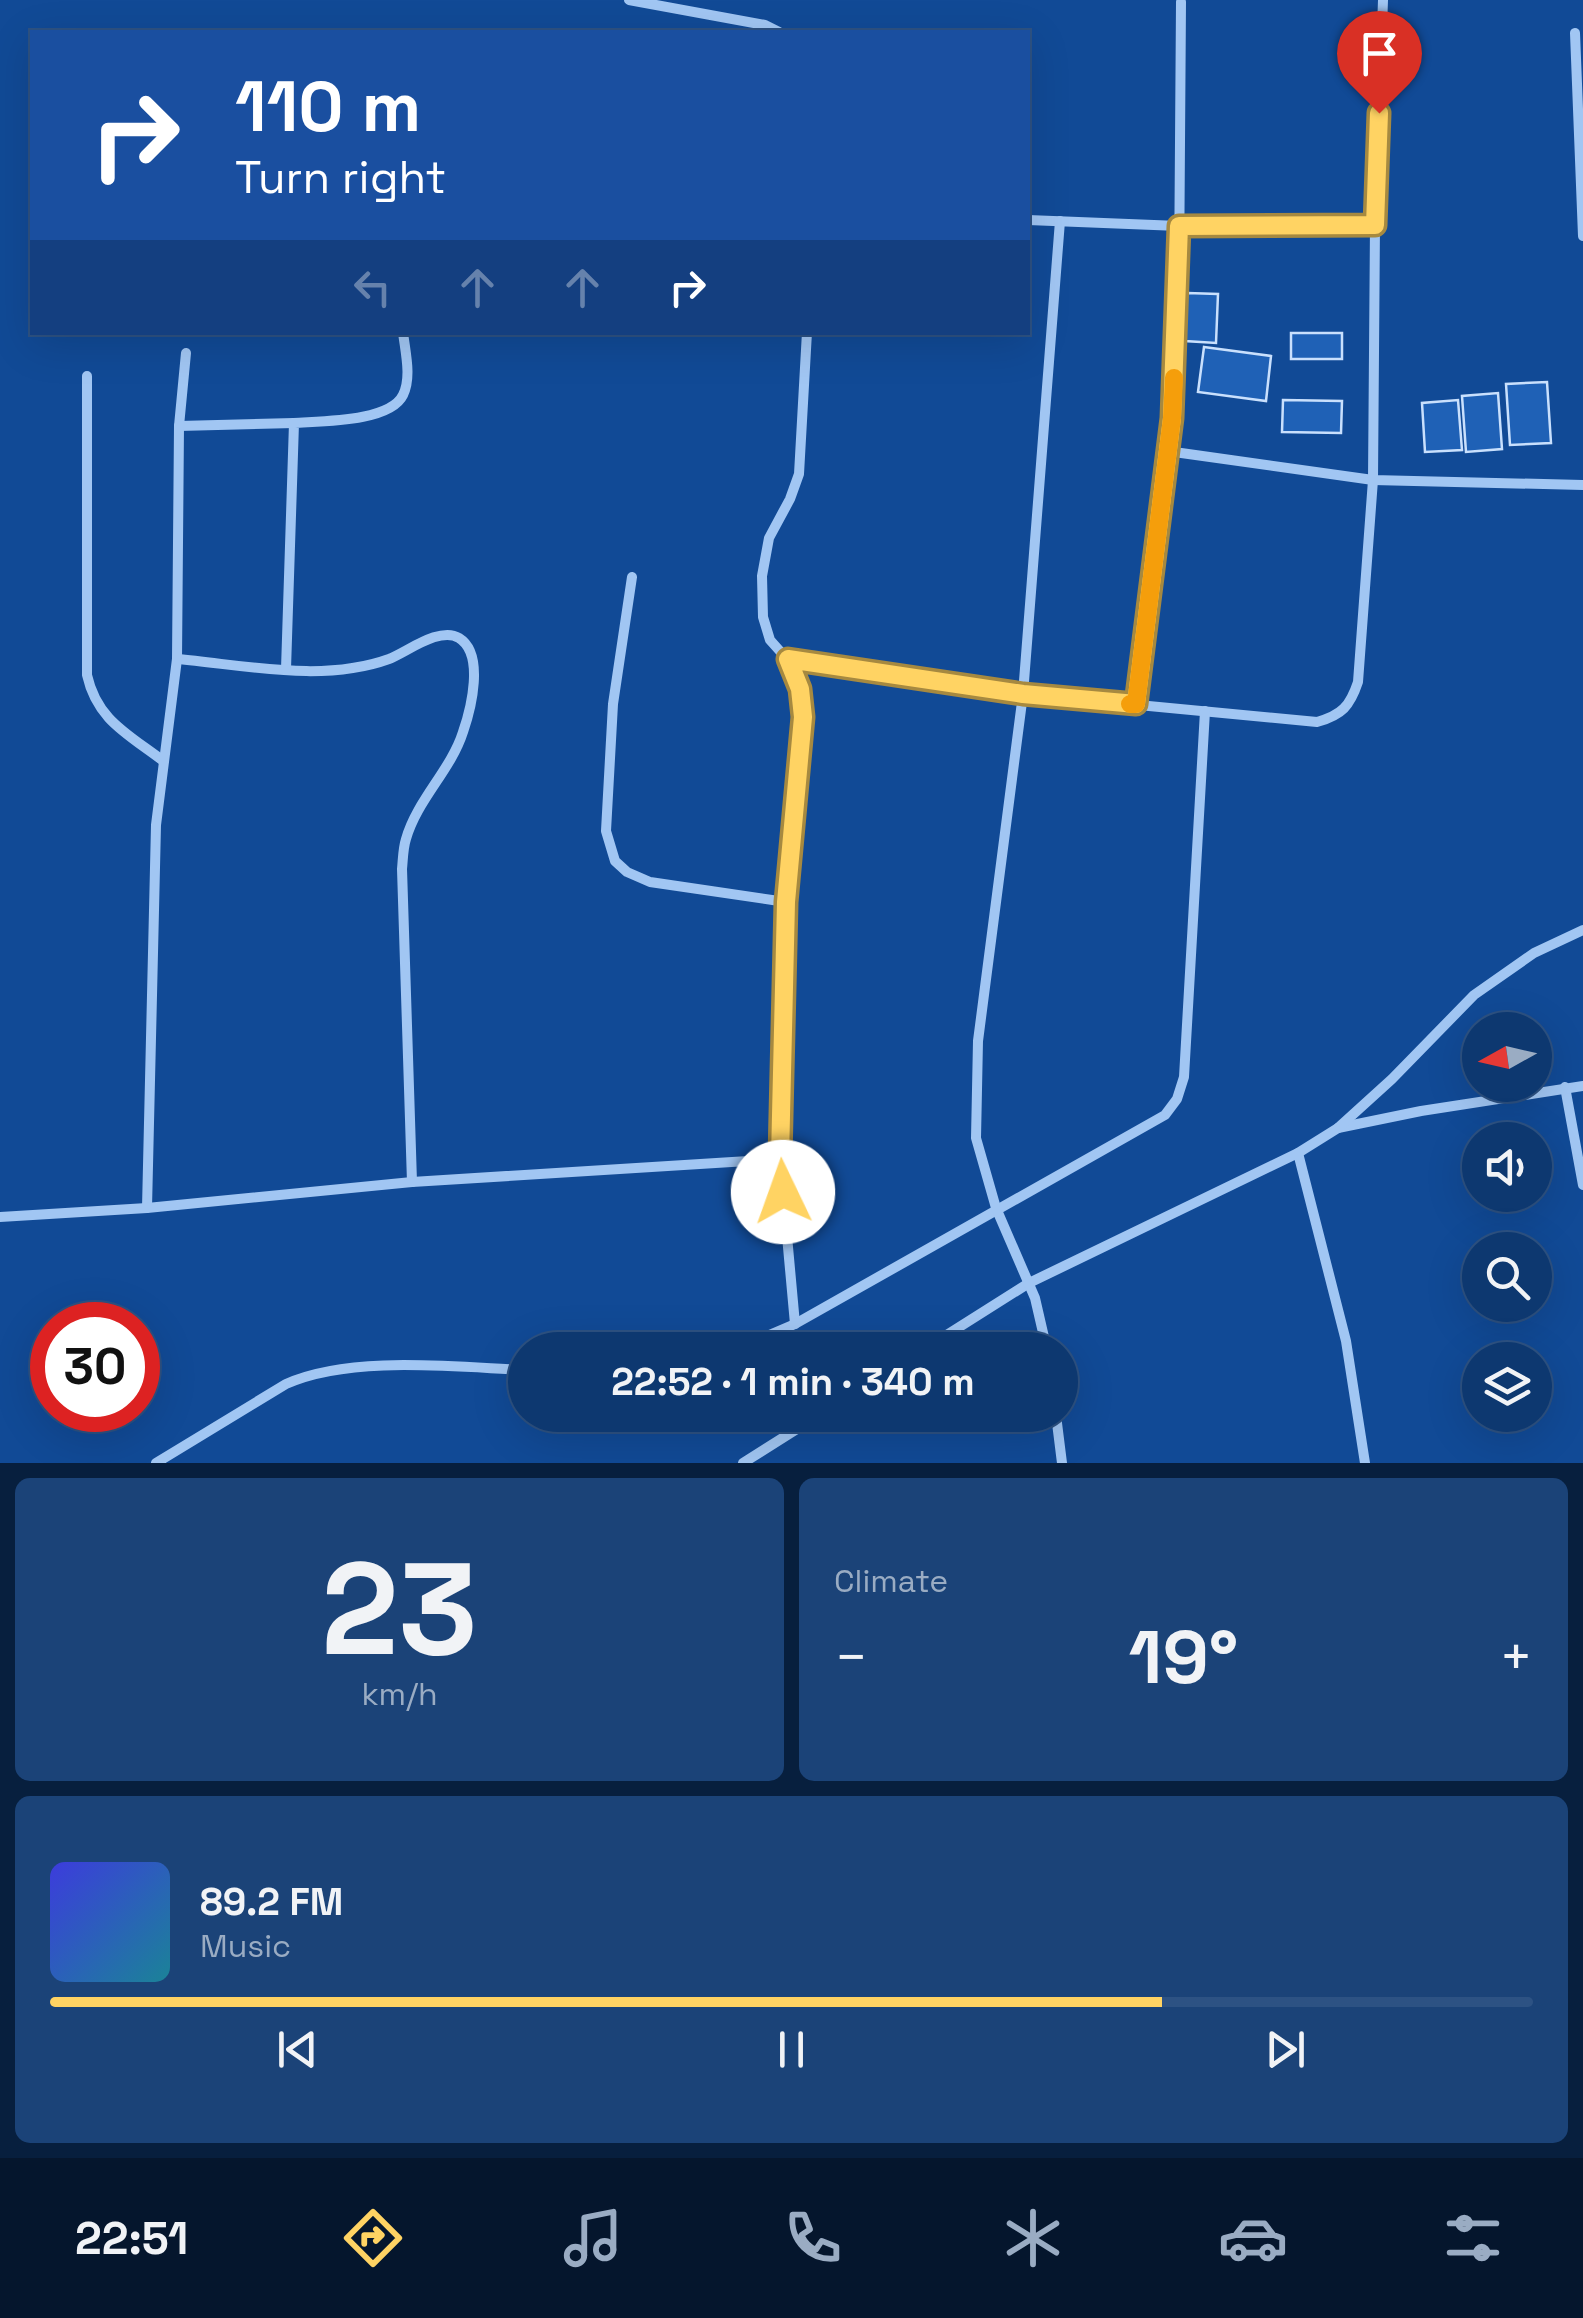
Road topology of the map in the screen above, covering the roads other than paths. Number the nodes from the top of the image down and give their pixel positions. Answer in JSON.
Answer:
{"nodes":[{"id":1,"x":628,"y":0,"type":"edge"},
{"id":2,"x":1383,"y":0,"type":"edge"},
{"id":3,"x":1181,"y":2,"type":"edge"},
{"id":4,"x":775,"y":30,"type":"edge"},
{"id":5,"x":1575,"y":33,"type":"dead end"},
{"id":6,"x":1030,"y":220,"type":"edge"},
{"id":7,"x":1060,"y":221,"type":"junction"},
{"id":8,"x":1375,"y":225,"type":"junction"},
{"id":9,"x":1179,"y":226,"type":"junction"},
{"id":10,"x":1583,"y":236,"type":"edge"},
{"id":11,"x":403,"y":335,"type":"edge"},
{"id":12,"x":806,"y":335,"type":"edge"},
{"id":13,"x":186,"y":353,"type":"dead end"},
{"id":14,"x":87,"y":376,"type":"dead end"},
{"id":15,"x":294,"y":424,"type":"junction"},
{"id":16,"x":179,"y":426,"type":"junction"},
{"id":17,"x":1168,"y":451,"type":"junction"},
{"id":18,"x":1373,"y":480,"type":"junction"},
{"id":19,"x":1583,"y":486,"type":"edge"},
{"id":20,"x":632,"y":576,"type":"dead end"},
{"id":21,"x":177,"y":659,"type":"junction"},
{"id":22,"x":788,"y":659,"type":"junction"},
{"id":23,"x":286,"y":669,"type":"junction"},
{"id":24,"x":1023,"y":694,"type":"junction"},
{"id":25,"x":1136,"y":704,"type":"junction"},
{"id":26,"x":1204,"y":712,"type":"junction"},
{"id":27,"x":162,"y":760,"type":"junction"},
{"id":28,"x":786,"y":902,"type":"junction"},
{"id":29,"x":1583,"y":930,"type":"edge"},
{"id":30,"x":1583,"y":1086,"type":"edge"},
{"id":31,"x":1565,"y":1087,"type":"junction"},
{"id":32,"x":1338,"y":1128,"type":"junction"},
{"id":33,"x":1298,"y":1153,"type":"junction"},
{"id":34,"x":780,"y":1158,"type":"junction"},
{"id":35,"x":412,"y":1182,"type":"junction"},
{"id":36,"x":1583,"y":1184,"type":"edge"},
{"id":37,"x":147,"y":1208,"type":"junction"},
{"id":38,"x":996,"y":1208,"type":"junction"},
{"id":39,"x":0,"y":1216,"type":"edge"},
{"id":40,"x":1029,"y":1283,"type":"junction"},
{"id":41,"x":795,"y":1324,"type":"junction"},
{"id":42,"x":777,"y":1332,"type":"edge"},
{"id":43,"x":951,"y":1332,"type":"edge"},
{"id":44,"x":1043,"y":1332,"type":"edge"},
{"id":45,"x":508,"y":1369,"type":"edge"},
{"id":46,"x":792,"y":1432,"type":"edge"},
{"id":47,"x":1058,"y":1432,"type":"edge"},
{"id":48,"x":156,"y":1463,"type":"edge"},
{"id":49,"x":743,"y":1463,"type":"edge"},
{"id":50,"x":1062,"y":1463,"type":"edge"},
{"id":51,"x":1365,"y":1463,"type":"edge"}],
"edges":[{"from":1,"to":4,"type":"street"},
{"from":2,"to":8,"type":"street"},
{"from":3,"to":9,"type":"street"},
{"from":5,"to":10,"type":"street"},
{"from":6,"to":7,"type":"street"},
{"from":7,"to":9,"type":"street"},
{"from":7,"to":24,"type":"street"},
{"from":8,"to":9,"type":"street"},
{"from":8,"to":18,"type":"street"},
{"from":9,"to":17,"type":"street"},
{"from":11,"to":15,"type":"street"},
{"from":12,"to":22,"type":"street"},
{"from":13,"to":16,"type":"street"},
{"from":14,"to":27,"type":"street"},
{"from":15,"to":16,"type":"street"},
{"from":15,"to":23,"type":"street"},
{"from":16,"to":21,"type":"street"},
{"from":17,"to":18,"type":"street"},
{"from":17,"to":25,"type":"street"},
{"from":18,"to":19,"type":"street"},
{"from":18,"to":26,"type":"street"},
{"from":20,"to":28,"type":"street"},
{"from":21,"to":23,"type":"street"},
{"from":21,"to":27,"type":"street"},
{"from":22,"to":24,"type":"street"},
{"from":22,"to":28,"type":"street"},
{"from":23,"to":35,"type":"street"},
{"from":24,"to":25,"type":"street"},
{"from":24,"to":38,"type":"street"},
{"from":25,"to":26,"type":"street"},
{"from":26,"to":38,"type":"street"},
{"from":27,"to":37,"type":"street"},
{"from":28,"to":34,"type":"street"},
{"from":29,"to":32,"type":"street"},
{"from":30,"to":31,"type":"street"},
{"from":31,"to":32,"type":"street"},
{"from":31,"to":36,"type":"street"},
{"from":32,"to":33,"type":"street"},
{"from":33,"to":40,"type":"street"},
{"from":33,"to":51,"type":"street"},
{"from":34,"to":35,"type":"street"},
{"from":34,"to":41,"type":"street"},
{"from":35,"to":37,"type":"street"},
{"from":37,"to":39,"type":"street"},
{"from":38,"to":40,"type":"street"},
{"from":38,"to":41,"type":"street"},
{"from":40,"to":43,"type":"street"},
{"from":40,"to":44,"type":"street"},
{"from":41,"to":42,"type":"street"},
{"from":45,"to":48,"type":"street"},
{"from":46,"to":49,"type":"street"},
{"from":47,"to":50,"type":"street"}]}
